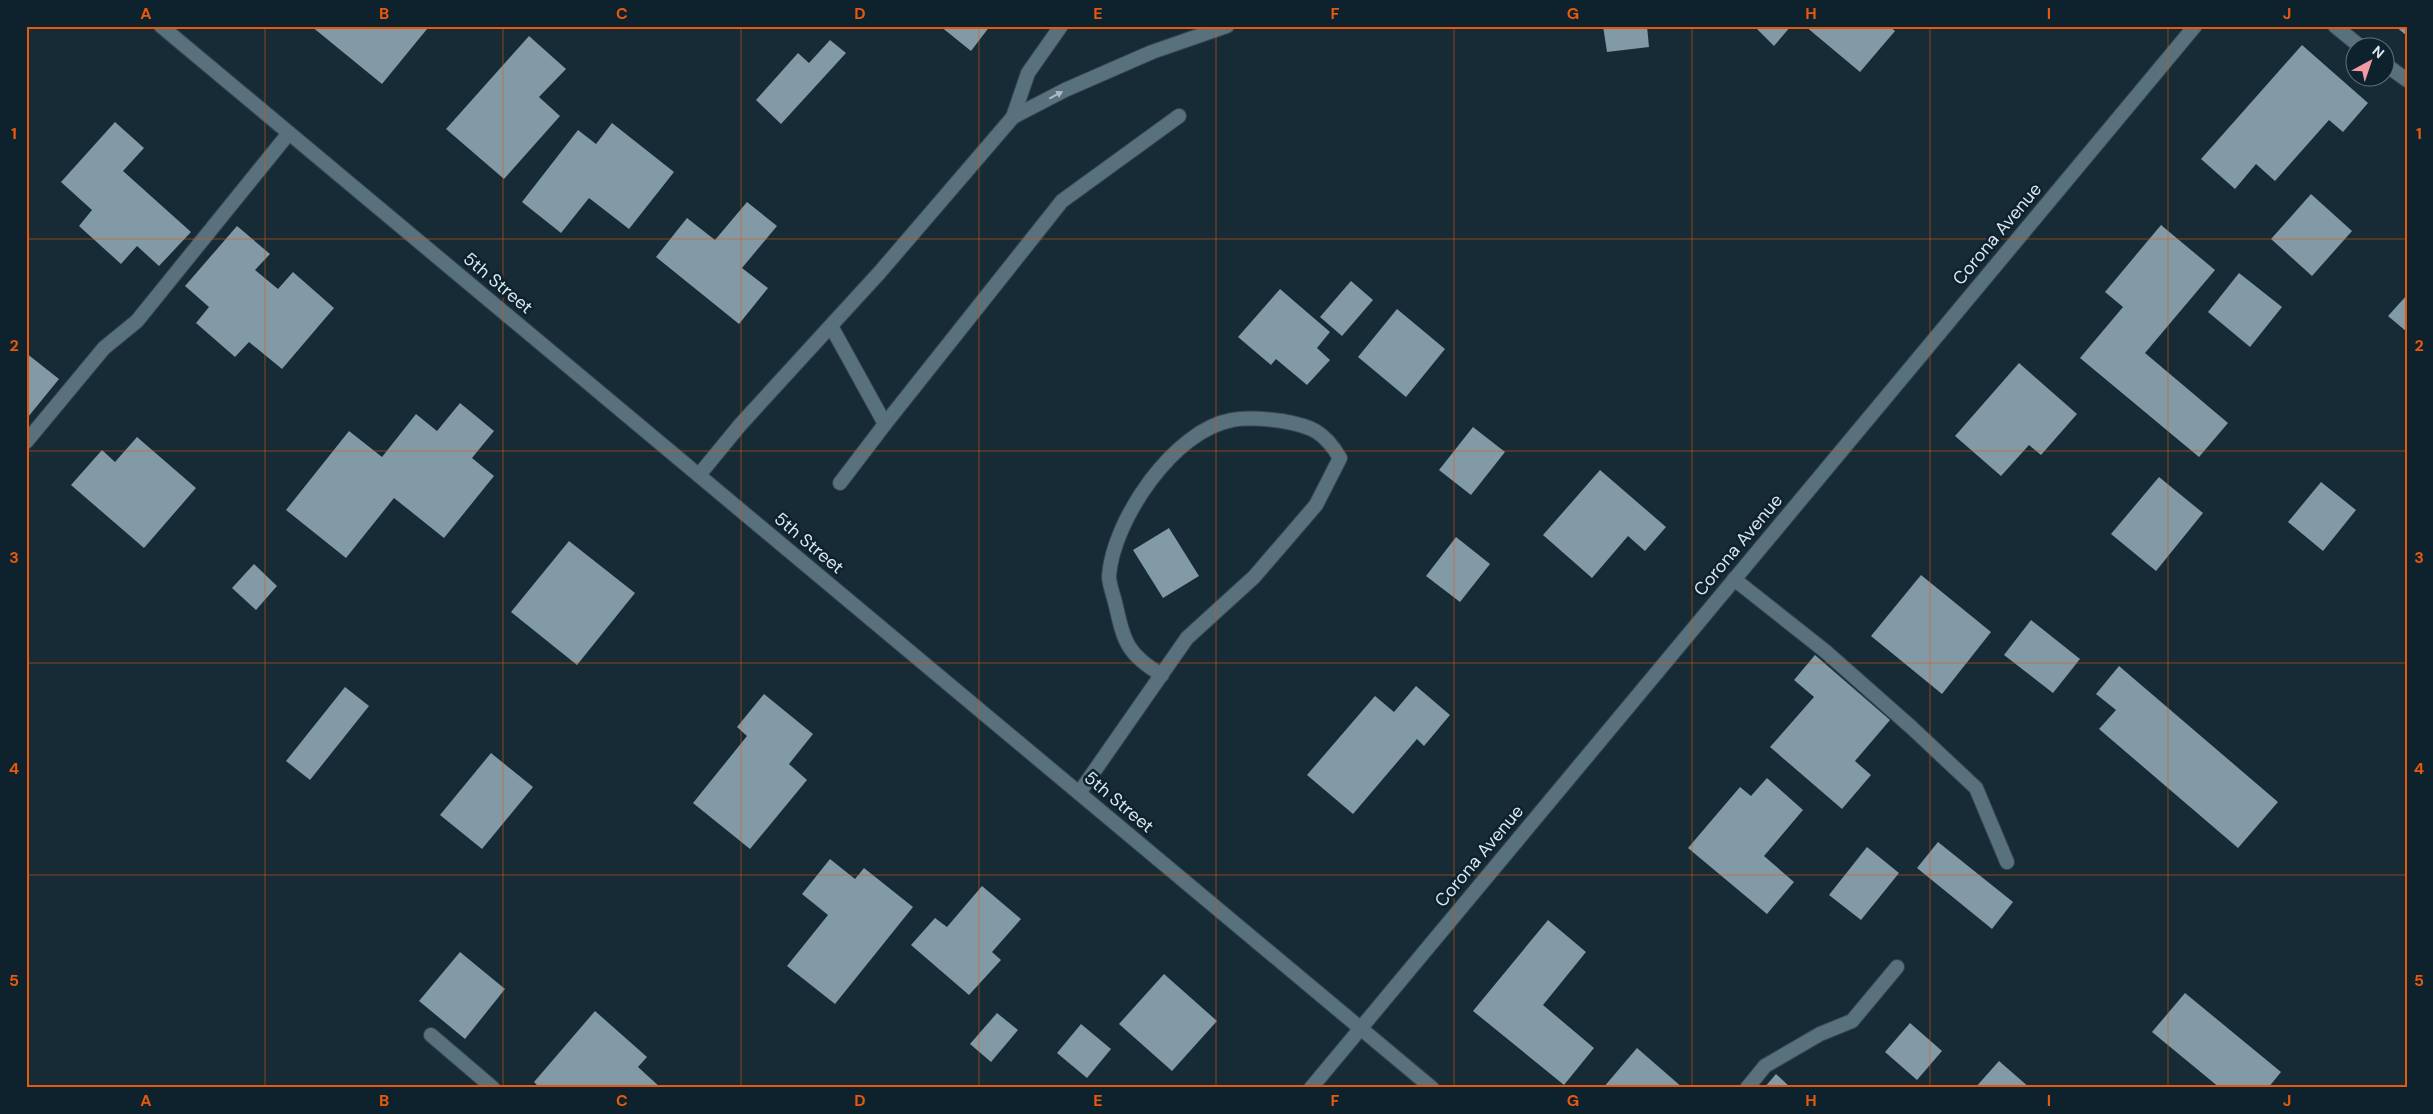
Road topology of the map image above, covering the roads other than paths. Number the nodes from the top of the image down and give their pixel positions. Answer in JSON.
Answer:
{"nodes":[{"id":1,"x":161,"y":26,"type":"edge"},
{"id":2,"x":1061,"y":26,"type":"edge"},
{"id":3,"x":1226,"y":26,"type":"edge"},
{"id":4,"x":2195,"y":26,"type":"edge"},
{"id":5,"x":2335,"y":26,"type":"edge"},
{"id":6,"x":2350,"y":38,"type":"edge"},
{"id":7,"x":2396,"y":72,"type":"edge"},
{"id":8,"x":2407,"y":80,"type":"edge"},
{"id":9,"x":1179,"y":116,"type":"dead end"},
{"id":10,"x":1013,"y":118,"type":"junction"},
{"id":11,"x":290,"y":133,"type":"junction"},
{"id":12,"x":831,"y":326,"type":"junction"},
{"id":13,"x":885,"y":424,"type":"junction"},
{"id":14,"x":26,"y":442,"type":"edge"},
{"id":15,"x":699,"y":475,"type":"junction"},
{"id":16,"x":840,"y":483,"type":"dead end"},
{"id":17,"x":1734,"y":579,"type":"junction"},
{"id":18,"x":1162,"y":675,"type":"junction"},
{"id":19,"x":1079,"y":793,"type":"junction"},
{"id":20,"x":2007,"y":862,"type":"dead end"},
{"id":21,"x":1897,"y":967,"type":"dead end"},
{"id":22,"x":1361,"y":1028,"type":"junction"},
{"id":23,"x":431,"y":1035,"type":"dead end"},
{"id":24,"x":493,"y":1088,"type":"edge"},
{"id":25,"x":1311,"y":1088,"type":"edge"},
{"id":26,"x":1432,"y":1088,"type":"edge"},
{"id":27,"x":1747,"y":1088,"type":"edge"}],
"edges":[{"from":1,"to":11,"type":"street","name":"5th Street"},
{"from":2,"to":10,"type":"street"},
{"from":10,"to":3,"type":"street","one_way":true},
{"from":4,"to":17,"type":"street","name":"Corona Avenue"},
{"from":5,"to":6,"type":"street"},
{"from":7,"to":8,"type":"street"},
{"from":9,"to":13,"type":"street"},
{"from":10,"to":12,"type":"street"},
{"from":11,"to":14,"type":"street"},
{"from":11,"to":15,"type":"street","name":"5th Street"},
{"from":12,"to":13,"type":"street"},
{"from":12,"to":15,"type":"street"},
{"from":13,"to":16,"type":"street"},
{"from":15,"to":19,"type":"street","name":"5th Street"},
{"from":17,"to":20,"type":"street"},
{"from":17,"to":22,"type":"street","name":"Corona Avenue"},
{"from":18,"to":18,"type":"street"},
{"from":18,"to":19,"type":"street"},
{"from":19,"to":22,"type":"street","name":"5th Street"},
{"from":21,"to":27,"type":"street"},
{"from":22,"to":25,"type":"street","name":"Corona Avenue"},
{"from":22,"to":26,"type":"street","name":"5th Street"},
{"from":23,"to":24,"type":"street"}]}
